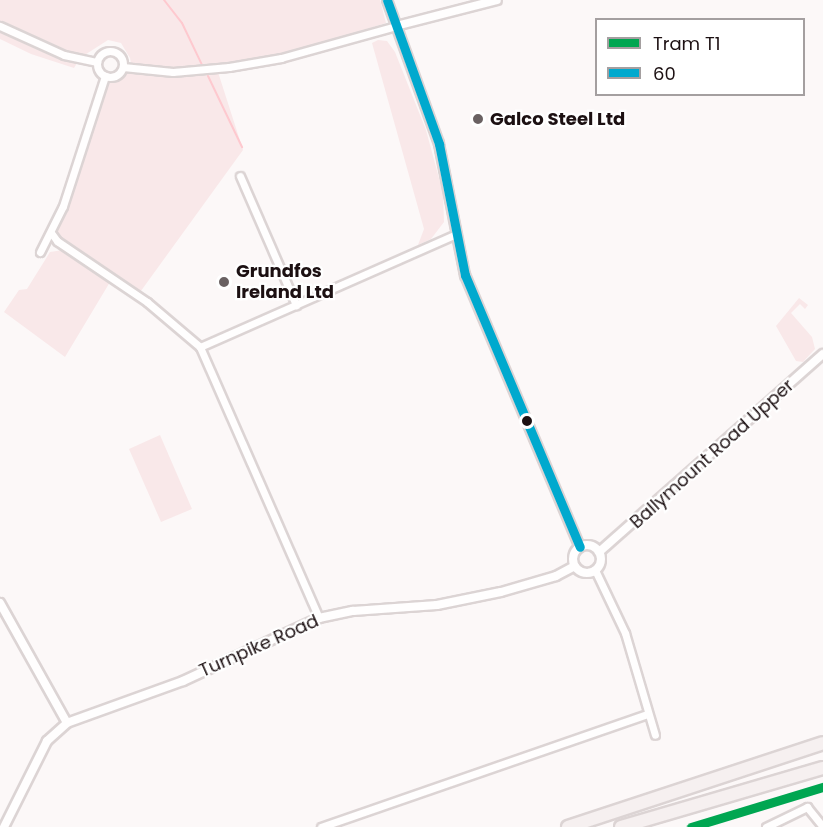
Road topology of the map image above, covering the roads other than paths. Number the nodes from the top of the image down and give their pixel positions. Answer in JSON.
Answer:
{"nodes":[{"id":1,"x":387,"y":0,"type":"edge"},
{"id":2,"x":497,"y":0,"type":"edge"},
{"id":3,"x":0,"y":26,"type":"edge"},
{"id":4,"x":396,"y":26,"type":"junction"},
{"id":5,"x":97,"y":62,"type":"junction"},
{"id":6,"x":123,"y":67,"type":"junction"},
{"id":7,"x":105,"y":76,"type":"junction"},
{"id":8,"x":240,"y":176,"type":"dead end"},
{"id":9,"x":52,"y":234,"type":"junction"},
{"id":10,"x":456,"y":234,"type":"junction"},
{"id":11,"x":40,"y":252,"type":"dead end"},
{"id":12,"x":296,"y":304,"type":"junction"},
{"id":13,"x":200,"y":347,"type":"junction"},
{"id":14,"x":823,"y":354,"type":"edge"},
{"id":15,"x":580,"y":547,"type":"junction"},
{"id":16,"x":599,"y":552,"type":"junction"},
{"id":17,"x":575,"y":566,"type":"junction"},
{"id":18,"x":595,"y":570,"type":"junction"},
{"id":19,"x":0,"y":603,"type":"edge"},
{"id":20,"x":319,"y":618,"type":"junction"},
{"id":21,"x":648,"y":714,"type":"junction"},
{"id":22,"x":67,"y":723,"type":"junction"},
{"id":23,"x":655,"y":735,"type":"dead end"},
{"id":24,"x":823,"y":743,"type":"edge"},
{"id":25,"x":823,"y":768,"type":"edge"},
{"id":26,"x":4,"y":827,"type":"edge"},
{"id":27,"x":321,"y":827,"type":"edge"},
{"id":28,"x":568,"y":827,"type":"edge"},
{"id":29,"x":621,"y":827,"type":"edge"},
{"id":30,"x":766,"y":827,"type":"edge"},
{"id":31,"x":823,"y":827,"type":"edge"}],
"edges":[{"from":1,"to":4,"type":"street"},
{"from":2,"to":4,"type":"street"},
{"from":3,"to":5,"type":"street"},
{"from":4,"to":6,"type":"street"},
{"from":4,"to":10,"type":"street"},
{"from":5,"to":6,"type":"street"},
{"from":5,"to":7,"type":"street"},
{"from":6,"to":7,"type":"street"},
{"from":7,"to":9,"type":"street"},
{"from":8,"to":12,"type":"street"},
{"from":9,"to":11,"type":"street"},
{"from":9,"to":13,"type":"street"},
{"from":10,"to":12,"type":"street"},
{"from":10,"to":15,"type":"street"},
{"from":12,"to":13,"type":"street"},
{"from":13,"to":20,"type":"street"},
{"from":14,"to":16,"type":"street","name":"Ballymount Road Upper"},
{"from":15,"to":16,"type":"street"},
{"from":15,"to":17,"type":"street"},
{"from":16,"to":18,"type":"street"},
{"from":17,"to":18,"type":"street"},
{"from":17,"to":20,"type":"street","name":"Turnpike Road"},
{"from":18,"to":21,"type":"street"},
{"from":19,"to":22,"type":"street"},
{"from":20,"to":22,"type":"street","name":"Turnpike Road"},
{"from":21,"to":23,"type":"street"},
{"from":21,"to":27,"type":"street"},
{"from":22,"to":26,"type":"street","name":"Turnpike Road"},
{"from":24,"to":28,"type":"highway"},
{"from":25,"to":29,"type":"highway"},
{"from":30,"to":31,"type":"street"}]}
